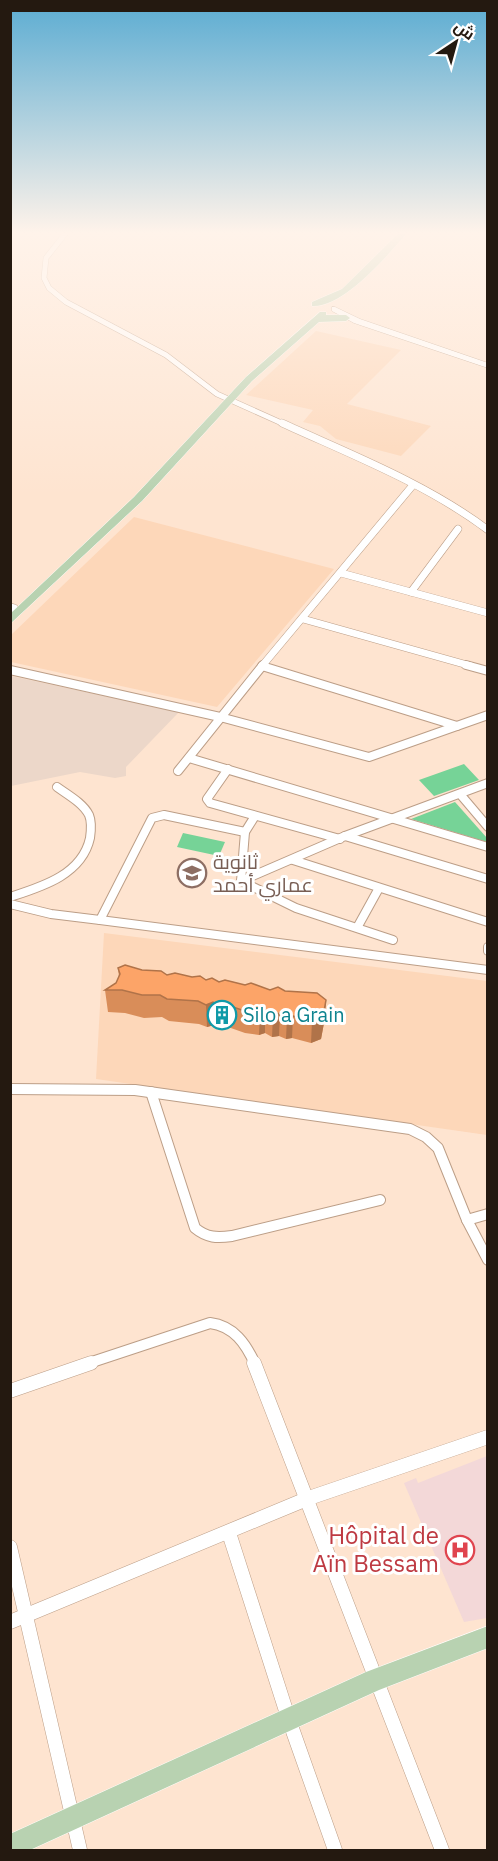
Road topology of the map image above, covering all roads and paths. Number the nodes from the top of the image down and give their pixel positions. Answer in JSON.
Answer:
{"nodes":[{"id":1,"x":100,"y":321,"type":"edge"},
{"id":2,"x":304,"y":321,"type":"edge"},
{"id":3,"x":315,"y":321,"type":"edge"},
{"id":4,"x":357,"y":321,"type":"edge"},
{"id":5,"x":488,"y":366,"type":"edge"},
{"id":6,"x":227,"y":398,"type":"junction"},
{"id":7,"x":413,"y":485,"type":"junction"},
{"id":8,"x":458,"y":528,"type":"dead end"},
{"id":9,"x":488,"y":530,"type":"edge"},
{"id":10,"x":341,"y":573,"type":"junction"},
{"id":11,"x":411,"y":592,"type":"junction"},
{"id":12,"x":12,"y":608,"type":"edge"},
{"id":13,"x":488,"y":613,"type":"edge"},
{"id":14,"x":303,"y":619,"type":"junction"},
{"id":15,"x":10,"y":621,"type":"edge"},
{"id":16,"x":262,"y":666,"type":"junction"},
{"id":17,"x":10,"y":670,"type":"edge"},
{"id":18,"x":488,"y":671,"type":"edge"},
{"id":19,"x":488,"y":715,"type":"edge"},
{"id":20,"x":220,"y":717,"type":"junction"},
{"id":21,"x":457,"y":726,"type":"junction"},
{"id":22,"x":189,"y":758,"type":"junction"},
{"id":23,"x":228,"y":769,"type":"junction"},
{"id":24,"x":178,"y":771,"type":"dead end"},
{"id":25,"x":488,"y":783,"type":"edge"},
{"id":26,"x":57,"y":787,"type":"dead end"},
{"id":27,"x":460,"y":794,"type":"junction"},
{"id":28,"x":255,"y":816,"type":"junction"},
{"id":29,"x":392,"y":820,"type":"junction"},
{"id":30,"x":488,"y":827,"type":"edge"},
{"id":31,"x":245,"y":832,"type":"junction"},
{"id":32,"x":342,"y":838,"type":"junction"},
{"id":33,"x":488,"y":847,"type":"edge"},
{"id":34,"x":293,"y":860,"type":"junction"},
{"id":35,"x":488,"y":879,"type":"edge"},
{"id":36,"x":241,"y":880,"type":"junction"},
{"id":37,"x":379,"y":888,"type":"junction"},
{"id":38,"x":10,"y":897,"type":"edge"},
{"id":39,"x":10,"y":904,"type":"edge"},
{"id":40,"x":100,"y":920,"type":"junction"},
{"id":41,"x":488,"y":922,"type":"edge"},
{"id":42,"x":358,"y":926,"type":"junction"},
{"id":43,"x":393,"y":940,"type":"dead end"},
{"id":44,"x":488,"y":970,"type":"edge"},
{"id":45,"x":10,"y":1089,"type":"edge"},
{"id":46,"x":151,"y":1092,"type":"junction"},
{"id":47,"x":380,"y":1200,"type":"dead end"},
{"id":48,"x":488,"y":1214,"type":"edge"},
{"id":49,"x":467,"y":1220,"type":"junction"},
{"id":50,"x":488,"y":1260,"type":"edge"},
{"id":51,"x":10,"y":1391,"type":"edge"},
{"id":52,"x":488,"y":1437,"type":"edge"},
{"id":53,"x":309,"y":1498,"type":"junction"},
{"id":54,"x":229,"y":1533,"type":"junction"},
{"id":55,"x":10,"y":1547,"type":"edge"},
{"id":56,"x":26,"y":1616,"type":"junction"},
{"id":57,"x":10,"y":1622,"type":"edge"},
{"id":58,"x":488,"y":1637,"type":"edge"},
{"id":59,"x":374,"y":1680,"type":"junction"},
{"id":60,"x":289,"y":1720,"type":"junction"},
{"id":61,"x":73,"y":1819,"type":"junction"},
{"id":62,"x":10,"y":1847,"type":"edge"},
{"id":63,"x":80,"y":1851,"type":"edge"},
{"id":64,"x":335,"y":1851,"type":"edge"},
{"id":65,"x":442,"y":1851,"type":"edge"}],
"edges":[{"from":1,"to":6,"type":"street"},
{"from":2,"to":6,"type":"main road"},
{"from":3,"to":6,"type":"main road"},
{"from":4,"to":5,"type":"main road"},
{"from":6,"to":7,"type":"street"},
{"from":6,"to":12,"type":"main road"},
{"from":6,"to":15,"type":"main road"},
{"from":7,"to":9,"type":"street"},
{"from":7,"to":10,"type":"street"},
{"from":8,"to":11,"type":"street"},
{"from":10,"to":11,"type":"street"},
{"from":10,"to":14,"type":"street"},
{"from":11,"to":13,"type":"street"},
{"from":14,"to":16,"type":"street"},
{"from":14,"to":18,"type":"street"},
{"from":16,"to":20,"type":"street"},
{"from":16,"to":21,"type":"street"},
{"from":17,"to":20,"type":"street"},
{"from":19,"to":21,"type":"street"},
{"from":20,"to":21,"type":"street"},
{"from":20,"to":22,"type":"street"},
{"from":22,"to":23,"type":"street"},
{"from":22,"to":24,"type":"street"},
{"from":23,"to":28,"type":"street"},
{"from":23,"to":29,"type":"street"},
{"from":25,"to":27,"type":"street"},
{"from":26,"to":38,"type":"street"},
{"from":27,"to":29,"type":"street"},
{"from":27,"to":30,"type":"street"},
{"from":28,"to":31,"type":"street"},
{"from":28,"to":32,"type":"street"},
{"from":29,"to":32,"type":"street"},
{"from":29,"to":33,"type":"street"},
{"from":31,"to":36,"type":"street"},
{"from":31,"to":40,"type":"street"},
{"from":32,"to":34,"type":"street"},
{"from":32,"to":35,"type":"street"},
{"from":34,"to":36,"type":"street"},
{"from":34,"to":37,"type":"street"},
{"from":36,"to":42,"type":"street"},
{"from":37,"to":41,"type":"street"},
{"from":37,"to":42,"type":"street"},
{"from":39,"to":40,"type":"street"},
{"from":40,"to":44,"type":"street"},
{"from":42,"to":43,"type":"street"},
{"from":45,"to":46,"type":"street"},
{"from":46,"to":47,"type":"street"},
{"from":46,"to":49,"type":"street"},
{"from":48,"to":49,"type":"street"},
{"from":49,"to":50,"type":"street"},
{"from":51,"to":53,"type":"street"},
{"from":52,"to":53,"type":"street"},
{"from":53,"to":54,"type":"street"},
{"from":53,"to":59,"type":"street"},
{"from":54,"to":56,"type":"street"},
{"from":54,"to":60,"type":"street"},
{"from":55,"to":56,"type":"street"},
{"from":56,"to":57,"type":"street"},
{"from":56,"to":61,"type":"street"},
{"from":58,"to":59,"type":"main road"},
{"from":59,"to":60,"type":"main road"},
{"from":59,"to":65,"type":"street"},
{"from":60,"to":61,"type":"main road"},
{"from":60,"to":64,"type":"street"},
{"from":61,"to":62,"type":"main road"},
{"from":61,"to":63,"type":"street"}]}
